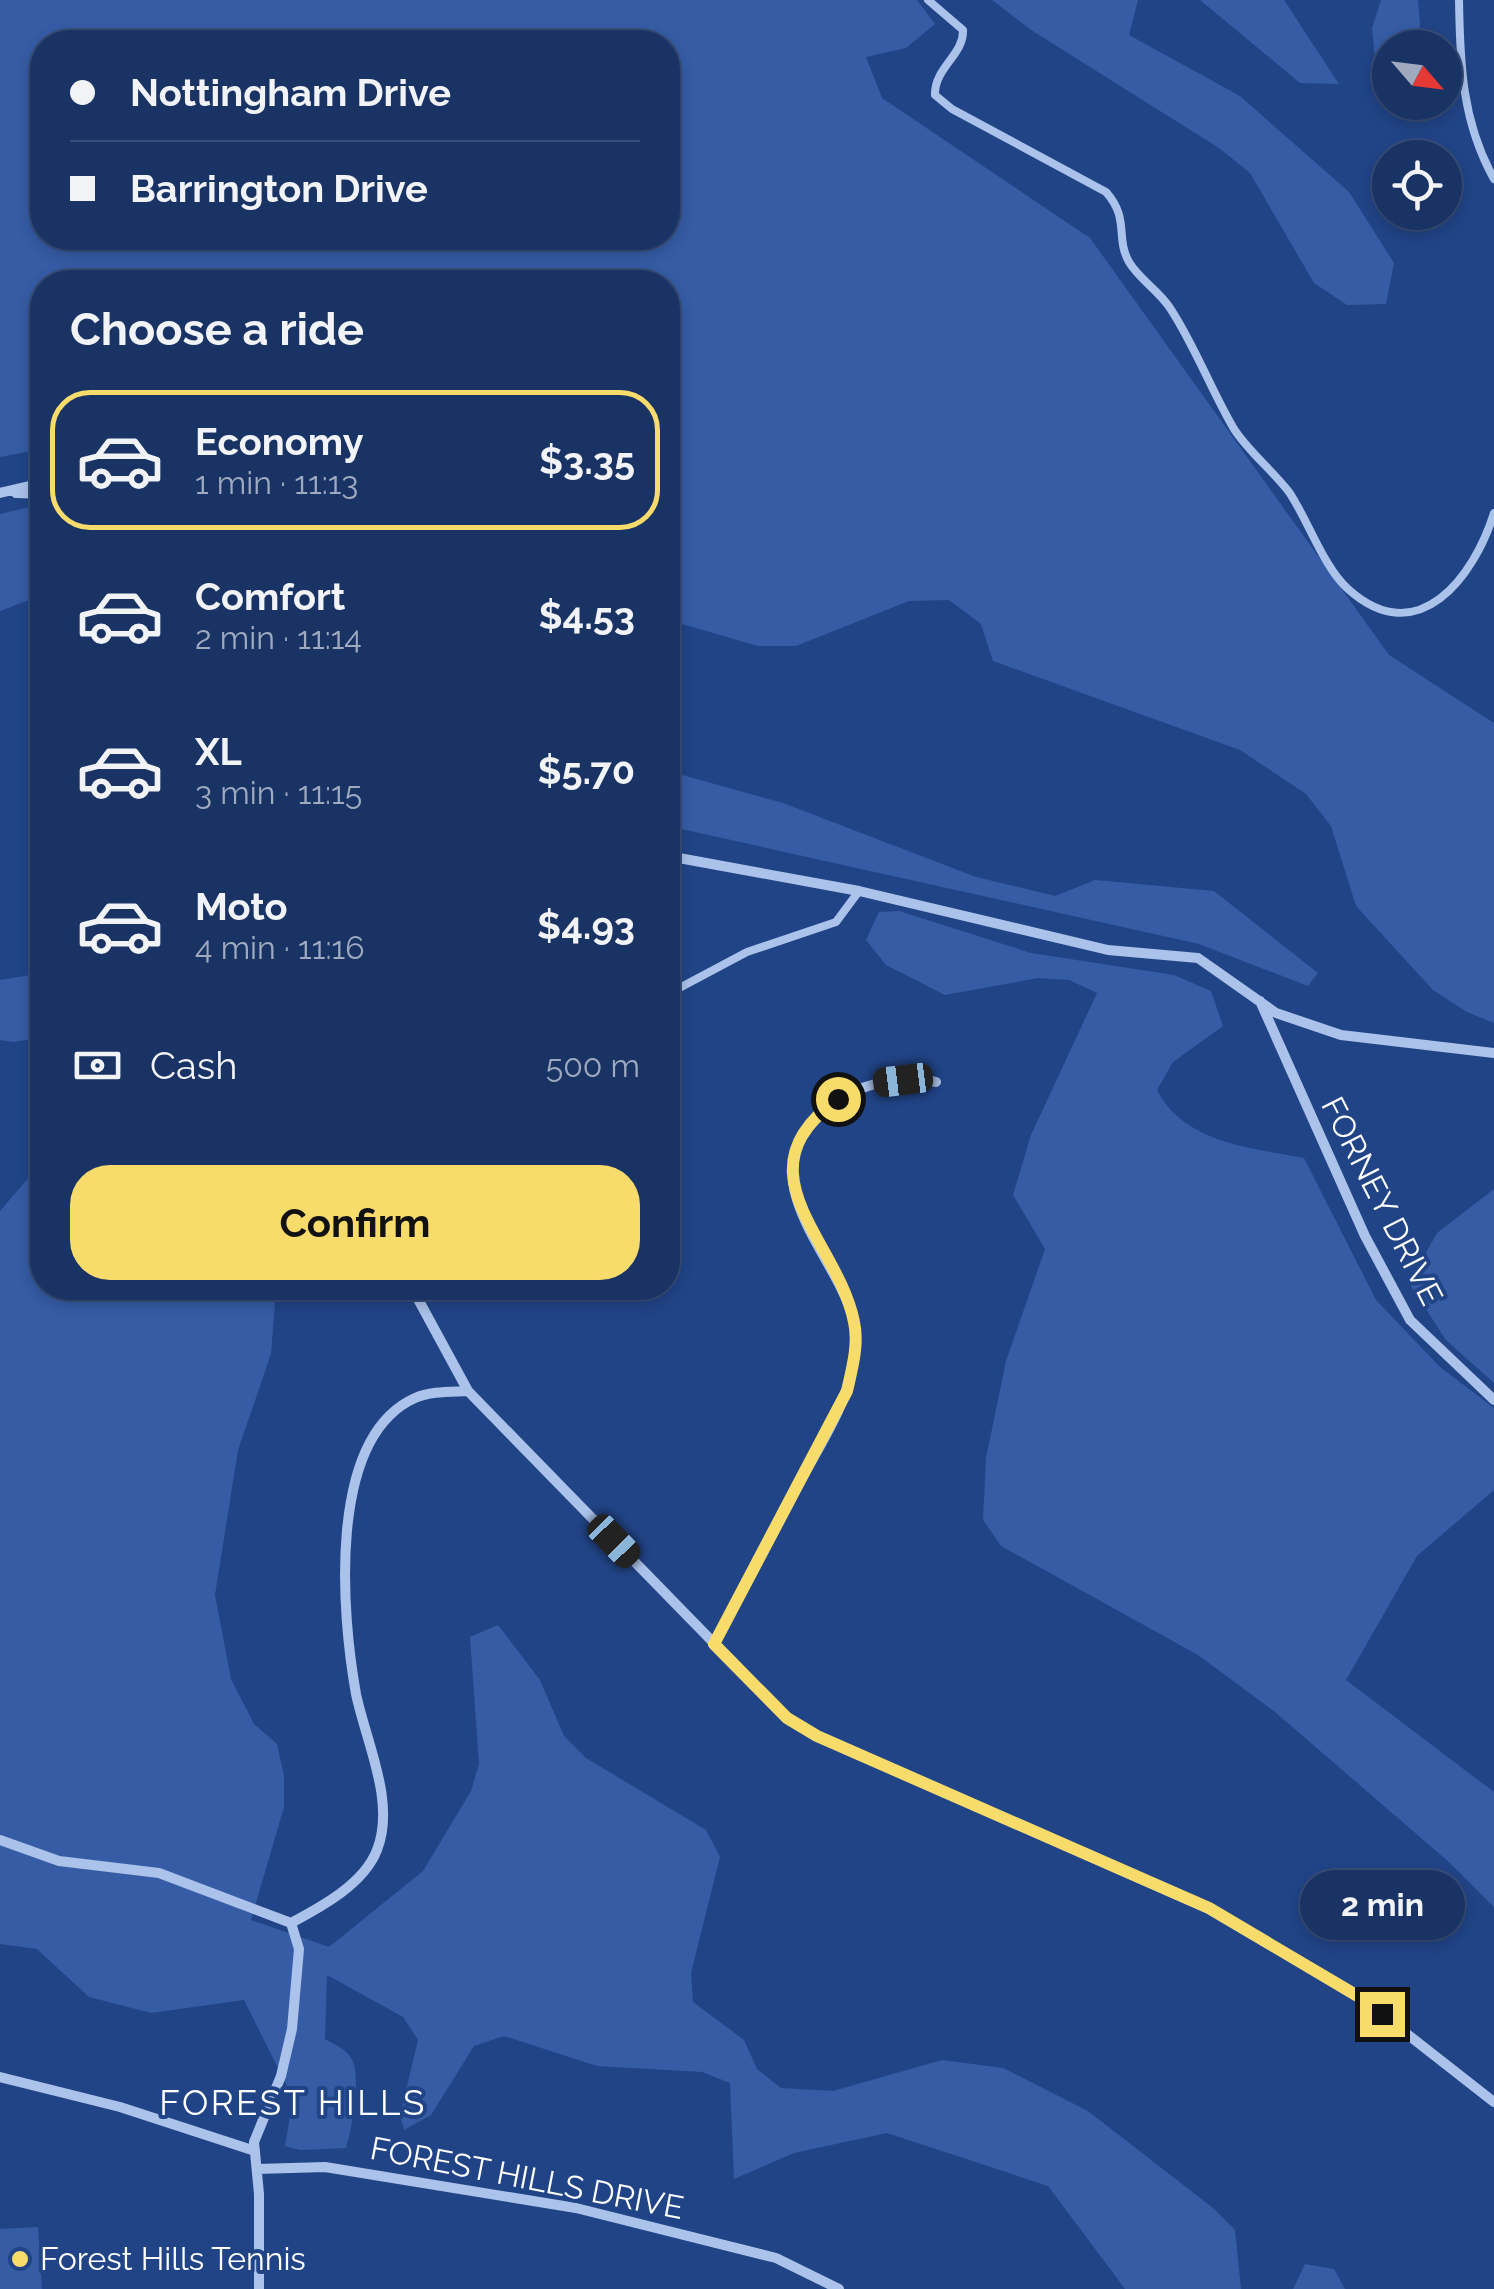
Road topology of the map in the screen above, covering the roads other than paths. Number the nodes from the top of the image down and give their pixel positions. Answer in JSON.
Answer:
{"nodes":[{"id":1,"x":928,"y":0,"type":"edge"},
{"id":2,"x":1458,"y":0,"type":"edge"},
{"id":3,"x":1494,"y":178,"type":"edge"},
{"id":4,"x":30,"y":486,"type":"edge"},
{"id":5,"x":0,"y":493,"type":"edge"},
{"id":6,"x":30,"y":494,"type":"edge"},
{"id":7,"x":1494,"y":512,"type":"edge"},
{"id":8,"x":680,"y":858,"type":"edge"},
{"id":9,"x":859,"y":891,"type":"junction"},
{"id":10,"x":680,"y":988,"type":"edge"},
{"id":11,"x":1260,"y":1001,"type":"junction"},
{"id":12,"x":1494,"y":1053,"type":"edge"},
{"id":13,"x":936,"y":1082,"type":"dead end"},
{"id":14,"x":419,"y":1300,"type":"edge"},
{"id":15,"x":468,"y":1391,"type":"junction"},
{"id":16,"x":1494,"y":1400,"type":"edge"},
{"id":17,"x":714,"y":1644,"type":"junction"},
{"id":18,"x":0,"y":1840,"type":"edge"},
{"id":19,"x":291,"y":1923,"type":"junction"},
{"id":20,"x":0,"y":2077,"type":"edge"},
{"id":21,"x":1494,"y":2102,"type":"edge"},
{"id":22,"x":255,"y":2151,"type":"junction"},
{"id":23,"x":257,"y":2169,"type":"junction"},
{"id":24,"x":258,"y":2289,"type":"edge"},
{"id":25,"x":839,"y":2289,"type":"edge"}],
"edges":[{"from":1,"to":7,"type":"lane"},
{"from":2,"to":3,"type":"lane"},
{"from":4,"to":5,"type":"street"},
{"from":5,"to":6,"type":"street"},
{"from":8,"to":9,"type":"street"},
{"from":9,"to":10,"type":"lane"},
{"from":9,"to":11,"type":"street"},
{"from":11,"to":12,"type":"street"},
{"from":11,"to":16,"type":"street","name":"FORNEY DRIVE"},
{"from":13,"to":17,"type":"street"},
{"from":14,"to":15,"type":"street"},
{"from":15,"to":17,"type":"street"},
{"from":15,"to":19,"type":"street"},
{"from":17,"to":21,"type":"street"},
{"from":18,"to":19,"type":"street"},
{"from":19,"to":22,"type":"street"},
{"from":20,"to":22,"type":"street"},
{"from":22,"to":23,"type":"street"},
{"from":23,"to":24,"type":"street"},
{"from":23,"to":25,"type":"street","name":"FOREST HILLS DRIVE"}]}
